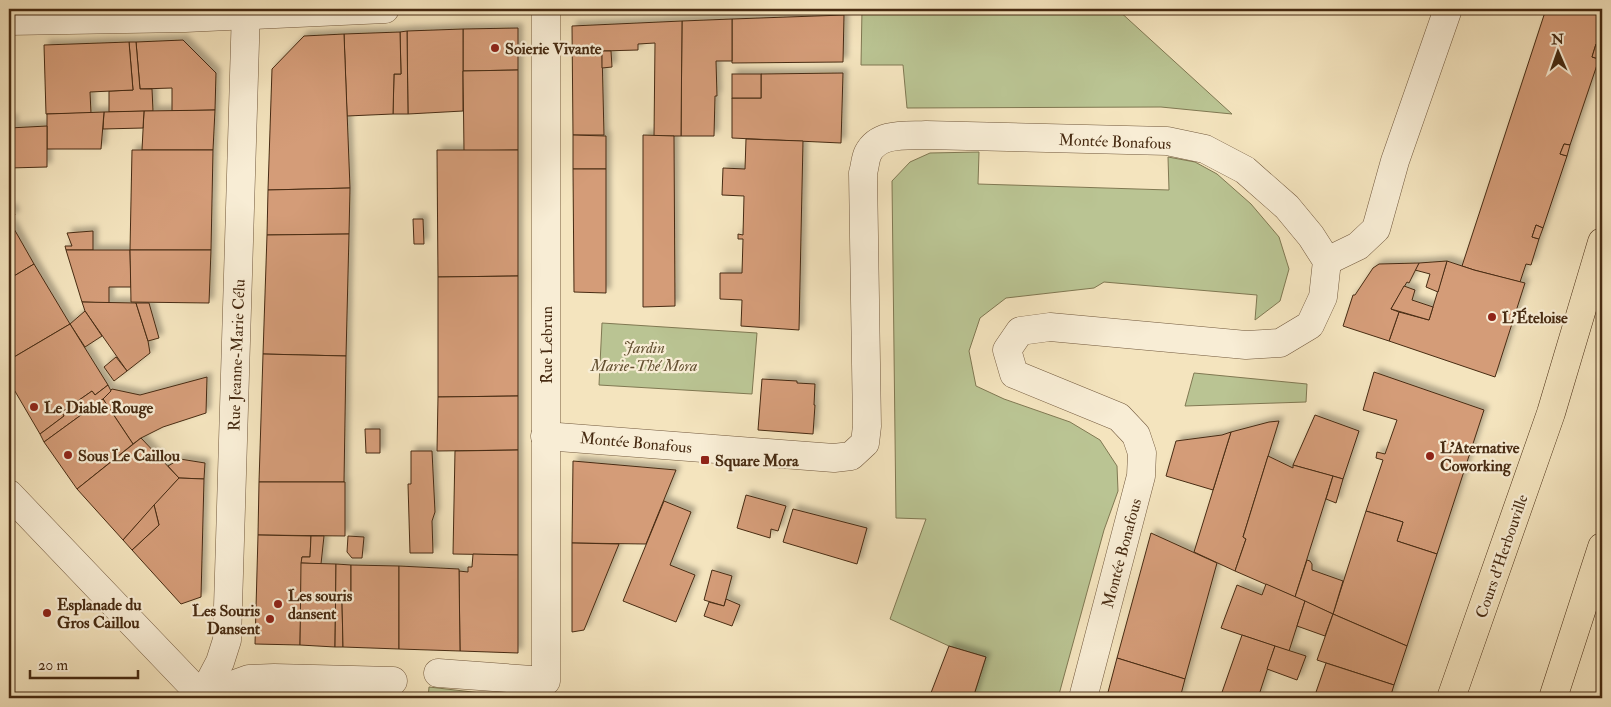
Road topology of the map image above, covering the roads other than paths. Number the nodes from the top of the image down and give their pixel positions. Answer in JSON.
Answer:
{"nodes":[{"id":1,"x":385,"y":9,"type":"edge"},
{"id":2,"x":546,"y":9,"type":"edge"},
{"id":3,"x":1448,"y":9,"type":"edge"},
{"id":4,"x":246,"y":12,"type":"edge"},
{"id":5,"x":9,"y":21,"type":"edge"},
{"id":6,"x":1602,"y":242,"type":"edge"},
{"id":7,"x":1327,"y":261,"type":"junction"},
{"id":8,"x":545,"y":436,"type":"junction"},
{"id":9,"x":9,"y":494,"type":"edge"},
{"id":10,"x":1602,"y":547,"type":"edge"},
{"id":11,"x":438,"y":673,"type":"dead end"},
{"id":12,"x":392,"y":681,"type":"dead end"},
{"id":13,"x":209,"y":698,"type":"edge"},
{"id":14,"x":1083,"y":698,"type":"edge"},
{"id":15,"x":1451,"y":698,"type":"edge"},
{"id":16,"x":1554,"y":698,"type":"edge"}],
"edges":[{"from":1,"to":4,"type":"street"},
{"from":2,"to":8,"type":"street","name":"Rue Lebrun"},
{"from":3,"to":7,"type":"street"},
{"from":4,"to":5,"type":"street"},
{"from":4,"to":13,"type":"street","name":"Rue Jeanne-Marie Célu"},
{"from":6,"to":15,"type":"main road","name":"Cours d'Herbouville"},
{"from":7,"to":8,"type":"street","name":"Montée Bonafous"},
{"from":7,"to":14,"type":"street","name":"Montée Bonafous"},
{"from":8,"to":11,"type":"street","name":"Rue Lebrun"},
{"from":9,"to":13,"type":"street"},
{"from":10,"to":16,"type":"main road"},
{"from":12,"to":13,"type":"street"}]}
